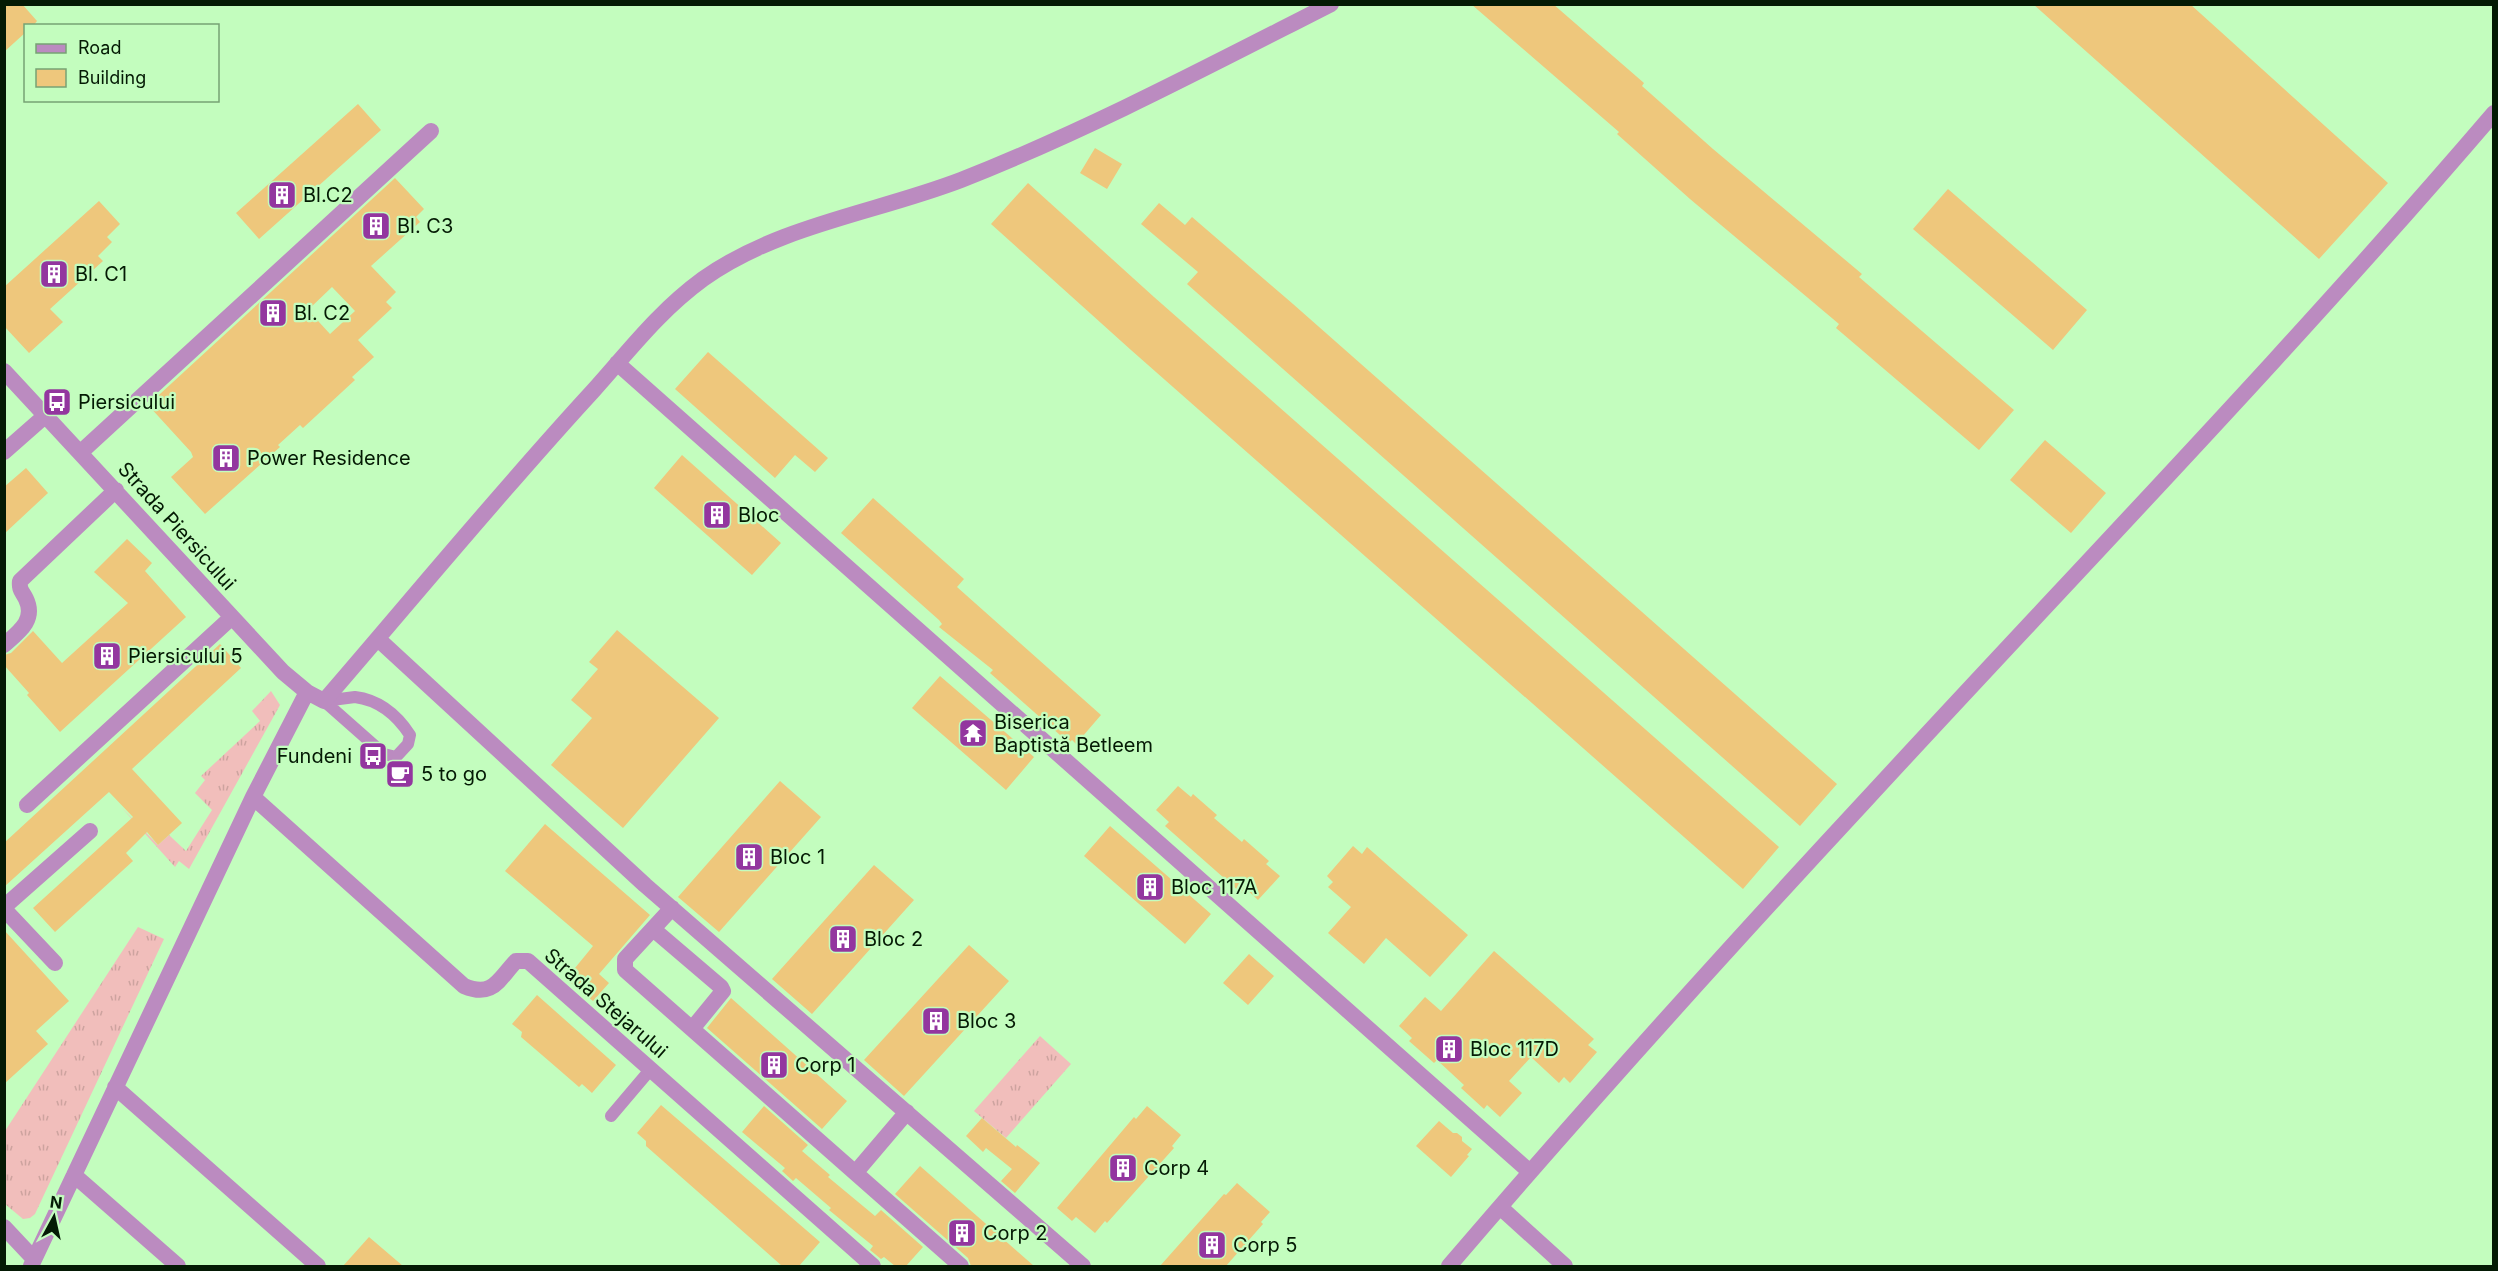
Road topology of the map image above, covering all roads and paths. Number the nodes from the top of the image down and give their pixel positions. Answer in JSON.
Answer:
{"nodes":[{"id":1,"x":1331,"y":4,"type":"edge"},
{"id":2,"x":2493,"y":113,"type":"edge"},
{"id":3,"x":431,"y":131,"type":"dead end"},
{"id":4,"x":617,"y":363,"type":"junction"},
{"id":5,"x":4,"y":371,"type":"edge"},
{"id":6,"x":42,"y":418,"type":"junction"},
{"id":7,"x":4,"y":452,"type":"edge"},
{"id":8,"x":81,"y":452,"type":"junction"},
{"id":9,"x":116,"y":490,"type":"junction"},
{"id":10,"x":232,"y":617,"type":"junction"},
{"id":11,"x":378,"y":639,"type":"junction"},
{"id":12,"x":4,"y":645,"type":"edge"},
{"id":13,"x":307,"y":692,"type":"junction"},
{"id":14,"x":324,"y":701,"type":"junction"},
{"id":15,"x":252,"y":797,"type":"junction"},
{"id":16,"x":27,"y":805,"type":"dead end"},
{"id":17,"x":90,"y":831,"type":"dead end"},
{"id":18,"x":4,"y":908,"type":"edge"},
{"id":19,"x":672,"y":908,"type":"junction"},
{"id":20,"x":653,"y":929,"type":"junction"},
{"id":21,"x":55,"y":963,"type":"dead end"},
{"id":22,"x":692,"y":1029,"type":"junction"},
{"id":23,"x":650,"y":1070,"type":"junction"},
{"id":24,"x":115,"y":1087,"type":"junction"},
{"id":25,"x":907,"y":1112,"type":"junction"},
{"id":26,"x":611,"y":1116,"type":"dead end"},
{"id":27,"x":856,"y":1172,"type":"junction"},
{"id":28,"x":1530,"y":1172,"type":"junction"},
{"id":29,"x":74,"y":1175,"type":"junction"},
{"id":30,"x":1500,"y":1207,"type":"junction"},
{"id":31,"x":4,"y":1227,"type":"edge"},
{"id":32,"x":32,"y":1263,"type":"edge"},
{"id":33,"x":178,"y":1266,"type":"edge"},
{"id":34,"x":318,"y":1266,"type":"edge"},
{"id":35,"x":873,"y":1266,"type":"edge"},
{"id":36,"x":961,"y":1266,"type":"edge"},
{"id":37,"x":1083,"y":1266,"type":"edge"},
{"id":38,"x":1449,"y":1266,"type":"edge"},
{"id":39,"x":1565,"y":1266,"type":"edge"}],
"edges":[{"from":1,"to":4,"type":"street"},
{"from":2,"to":28,"type":"street"},
{"from":3,"to":8,"type":"street"},
{"from":4,"to":11,"type":"street"},
{"from":4,"to":28,"type":"street"},
{"from":5,"to":6,"type":"street","name":"Strada Piersicului"},
{"from":6,"to":7,"type":"street"},
{"from":6,"to":8,"type":"street","name":"Strada Piersicului"},
{"from":8,"to":9,"type":"street","name":"Strada Piersicului"},
{"from":9,"to":10,"type":"street","name":"Strada Piersicului"},
{"from":9,"to":12,"type":"street"},
{"from":10,"to":13,"type":"street","name":"Strada Piersicului"},
{"from":10,"to":16,"type":"street"},
{"from":11,"to":14,"type":"street"},
{"from":11,"to":19,"type":"street"},
{"from":13,"to":14,"type":"street","name":"Strada Piersicului"},
{"from":13,"to":15,"type":"street"},
{"from":14,"to":14,"type":"lane"},
{"from":15,"to":23,"type":"street","name":"Strada Stejarului"},
{"from":15,"to":24,"type":"street"},
{"from":17,"to":18,"type":"street"},
{"from":18,"to":21,"type":"street"},
{"from":19,"to":20,"type":"street"},
{"from":19,"to":25,"type":"street"},
{"from":20,"to":22,"type":"street"},
{"from":20,"to":22,"type":"street"},
{"from":22,"to":27,"type":"street"},
{"from":23,"to":26,"type":"lane"},
{"from":23,"to":35,"type":"street","name":"Strada Stejarului"},
{"from":24,"to":29,"type":"street"},
{"from":24,"to":34,"type":"street"},
{"from":25,"to":27,"type":"street"},
{"from":25,"to":37,"type":"street"},
{"from":27,"to":36,"type":"street"},
{"from":28,"to":30,"type":"street"},
{"from":29,"to":32,"type":"street"},
{"from":29,"to":33,"type":"street"},
{"from":30,"to":38,"type":"street"},
{"from":30,"to":39,"type":"street"},
{"from":31,"to":32,"type":"street"}]}
